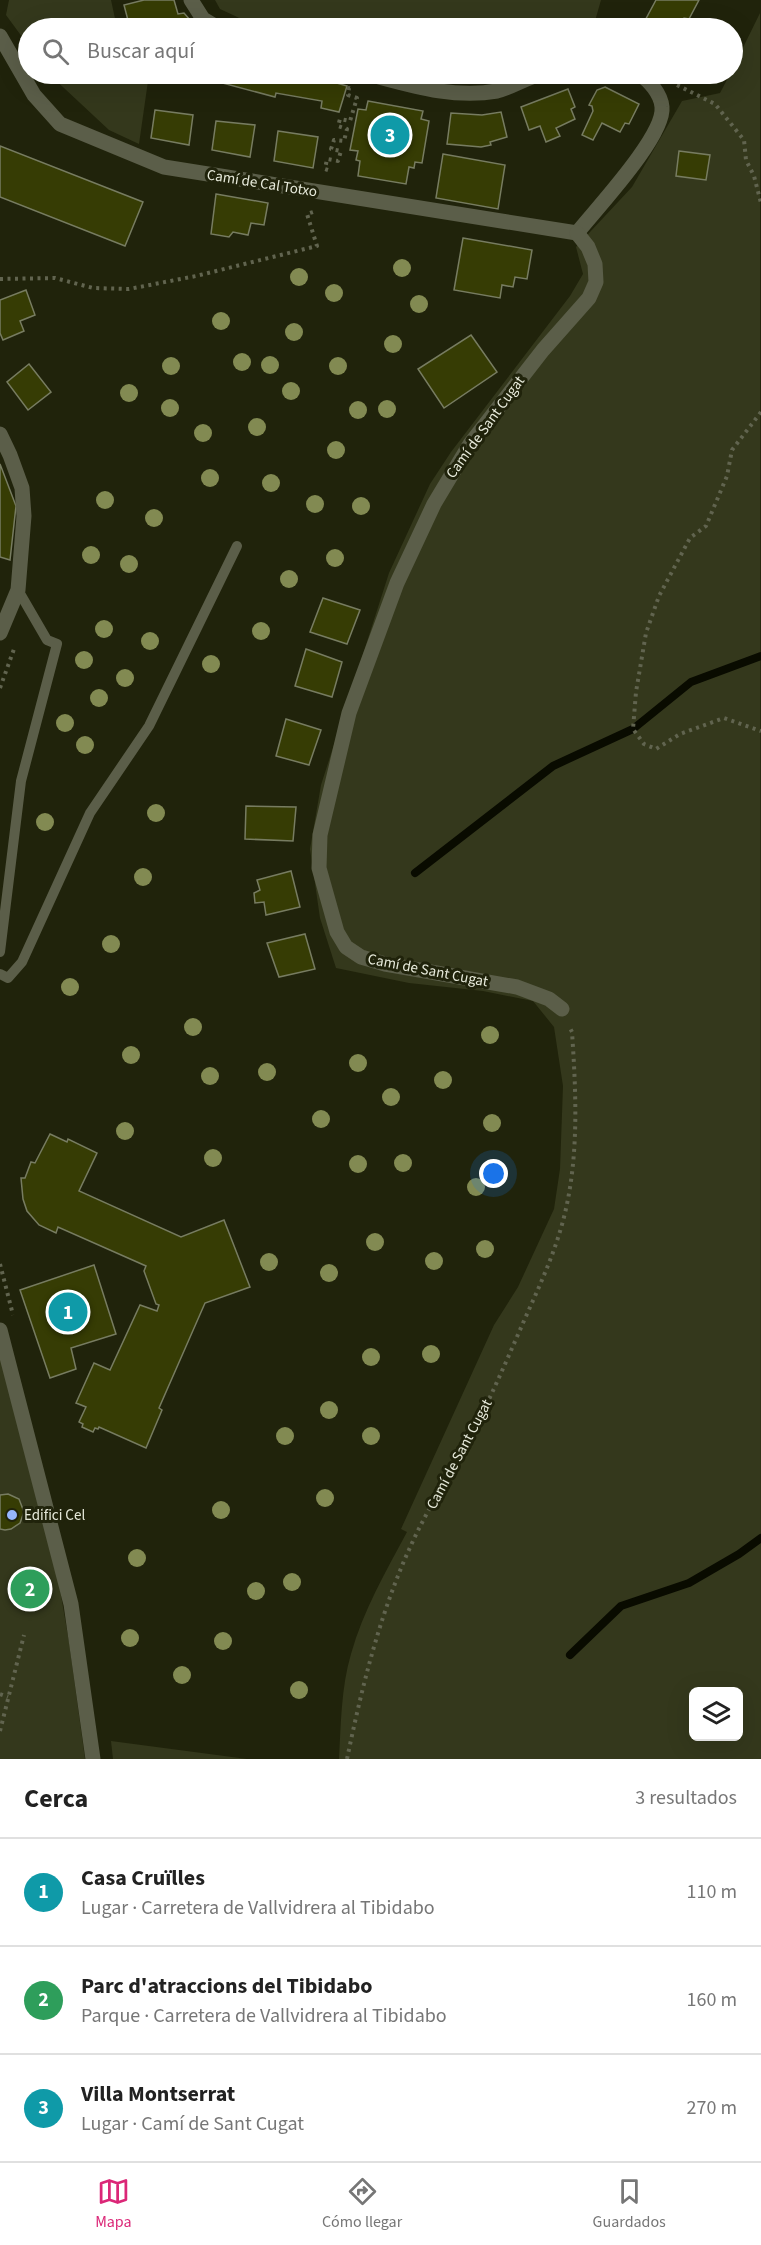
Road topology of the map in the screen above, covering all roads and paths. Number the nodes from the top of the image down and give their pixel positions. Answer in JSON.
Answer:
{"nodes":[{"id":1,"x":191,"y":0,"type":"edge"},
{"id":2,"x":203,"y":18,"type":"edge"},
{"id":3,"x":0,"y":36,"type":"edge"},
{"id":4,"x":18,"y":67,"type":"edge"},
{"id":5,"x":28,"y":84,"type":"edge"},
{"id":6,"x":407,"y":84,"type":"edge"},
{"id":7,"x":516,"y":84,"type":"edge"},
{"id":8,"x":650,"y":84,"type":"edge"},
{"id":9,"x":359,"y":92,"type":"dead end"},
{"id":10,"x":700,"y":97,"type":"dead end"},
{"id":11,"x":316,"y":192,"type":"junction"},
{"id":12,"x":761,"y":203,"type":"edge"},
{"id":13,"x":576,"y":233,"type":"junction"},
{"id":14,"x":0,"y":279,"type":"edge"},
{"id":15,"x":761,"y":412,"type":"edge"},
{"id":16,"x":0,"y":434,"type":"edge"},
{"id":17,"x":237,"y":546,"type":"dead end"},
{"id":18,"x":18,"y":590,"type":"junction"},
{"id":19,"x":0,"y":633,"type":"edge"},
{"id":20,"x":761,"y":731,"type":"edge"},
{"id":21,"x":0,"y":952,"type":"edge"},
{"id":22,"x":0,"y":974,"type":"edge"},
{"id":23,"x":562,"y":1009,"type":"joint"},
{"id":24,"x":0,"y":1330,"type":"edge"},
{"id":25,"x":24,"y":1635,"type":"dead end"},
{"id":26,"x":0,"y":1694,"type":"edge"},
{"id":27,"x":8,"y":1696,"type":"junction"},
{"id":28,"x":0,"y":1731,"type":"edge"},
{"id":29,"x":93,"y":1759,"type":"edge"},
{"id":30,"x":347,"y":1759,"type":"edge"}],
"edges":[{"from":1,"to":2,"type":"street"},
{"from":3,"to":4,"type":"street","name":"Camí de Cal Totxo"},
{"from":5,"to":11,"type":"street","name":"Camí de Cal Totxo"},
{"from":6,"to":7,"type":"street"},
{"from":8,"to":13,"type":"street"},
{"from":9,"to":11,"type":"path"},
{"from":10,"to":12,"type":"path"},
{"from":11,"to":13,"type":"street","name":"Camí de Cal Totxo"},
{"from":11,"to":14,"type":"path"},
{"from":13,"to":23,"type":"street","name":"Camí de Sant Cugat"},
{"from":15,"to":20,"type":"path"},
{"from":16,"to":18,"type":"street"},
{"from":17,"to":22,"type":"lane"},
{"from":18,"to":19,"type":"street"},
{"from":18,"to":21,"type":"lane"},
{"from":23,"to":30,"type":"path","name":"Camí de Sant Cugat"},
{"from":24,"to":29,"type":"street"},
{"from":25,"to":27,"type":"path"},
{"from":26,"to":27,"type":"path"},
{"from":27,"to":28,"type":"path"}]}
